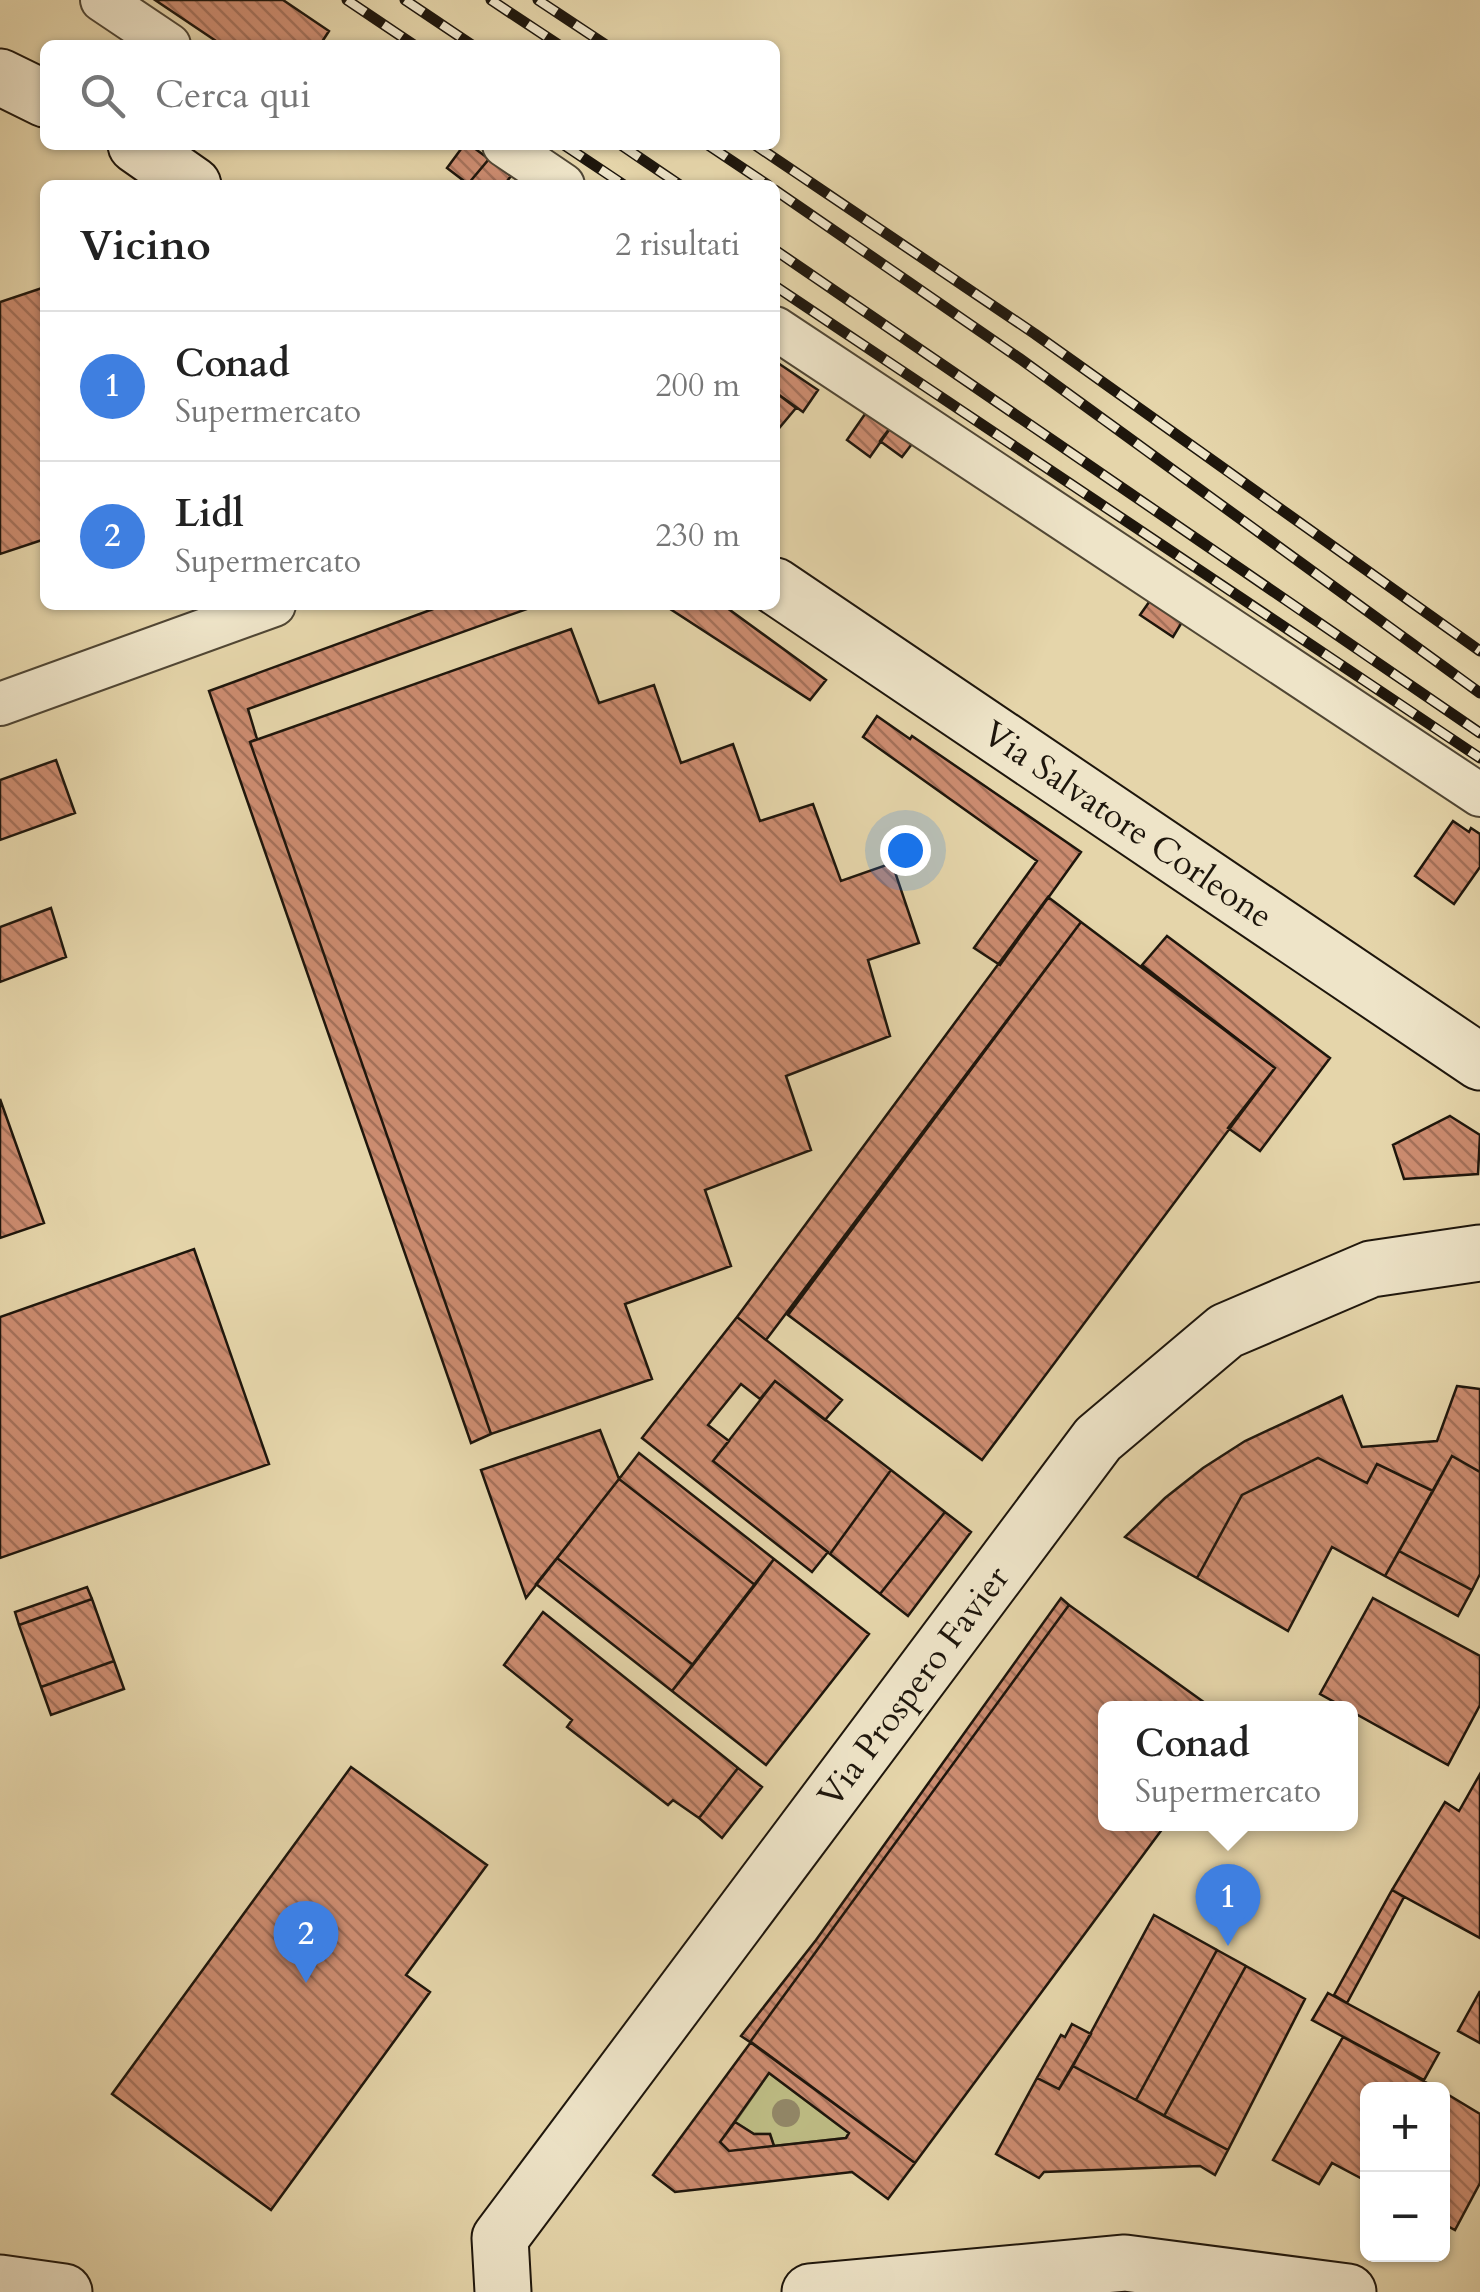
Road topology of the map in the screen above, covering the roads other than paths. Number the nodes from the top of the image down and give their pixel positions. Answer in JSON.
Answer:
{"nodes":[{"id":1,"x":102,"y":0,"type":"edge"},
{"id":2,"x":162,"y":40,"type":"edge"},
{"id":3,"x":0,"y":78,"type":"edge"},
{"id":4,"x":40,"y":98,"type":"edge"},
{"id":5,"x":143,"y":150,"type":"edge"},
{"id":6,"x":511,"y":150,"type":"edge"},
{"id":7,"x":187,"y":180,"type":"edge"},
{"id":8,"x":556,"y":180,"type":"edge"},
{"id":9,"x":780,"y":331,"type":"edge"},
{"id":10,"x":780,"y":589,"type":"edge"},
{"id":11,"x":260,"y":610,"type":"edge"},
{"id":12,"x":0,"y":704,"type":"edge"},
{"id":13,"x":1480,"y":794,"type":"edge"},
{"id":14,"x":1480,"y":1062,"type":"edge"},
{"id":15,"x":1480,"y":1253,"type":"edge"},
{"id":16,"x":0,"y":2282,"type":"edge"},
{"id":17,"x":836,"y":2291,"type":"edge"},
{"id":18,"x":64,"y":2292,"type":"edge"},
{"id":19,"x":503,"y":2292,"type":"edge"},
{"id":20,"x":1348,"y":2292,"type":"edge"}],
"edges":[{"from":1,"to":2,"type":"street"},
{"from":3,"to":4,"type":"street"},
{"from":5,"to":7,"type":"street"},
{"from":6,"to":8,"type":"street"},
{"from":9,"to":13,"type":"street"},
{"from":10,"to":14,"type":"street","name":"Via Salvatore Corleone"},
{"from":11,"to":12,"type":"street"},
{"from":15,"to":19,"type":"street","name":"Via Prospero Favier"},
{"from":16,"to":18,"type":"street"},
{"from":17,"to":20,"type":"street"}]}
